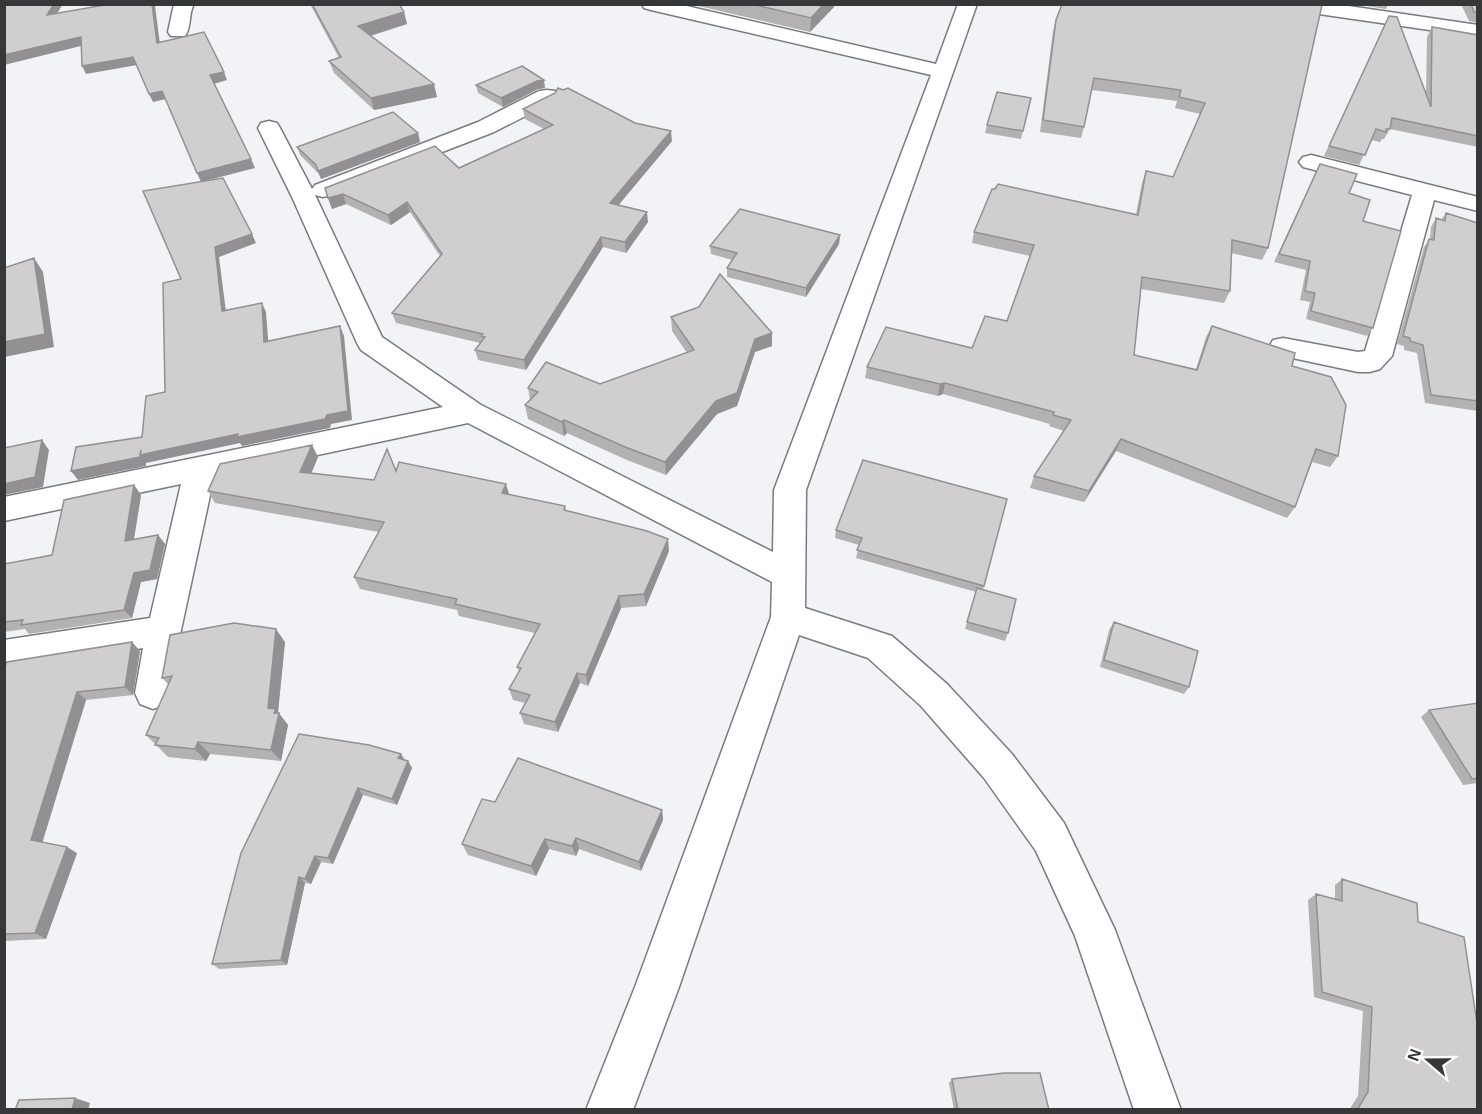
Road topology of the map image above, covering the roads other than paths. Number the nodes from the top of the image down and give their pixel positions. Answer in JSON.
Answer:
{"nodes":[{"id":1,"x":185,"y":4,"type":"edge"},
{"id":2,"x":651,"y":4,"type":"edge"},
{"id":3,"x":969,"y":4,"type":"edge"},
{"id":4,"x":1291,"y":4,"type":"edge"},
{"id":5,"x":178,"y":32,"type":"dead end"},
{"id":6,"x":1478,"y":32,"type":"edge"},
{"id":7,"x":944,"y":72,"type":"junction"},
{"id":8,"x":547,"y":96,"type":"edge"},
{"id":9,"x":269,"y":128,"type":"dead end"},
{"id":10,"x":1311,"y":162,"type":"dead end"},
{"id":11,"x":1425,"y":190,"type":"junction"},
{"id":12,"x":304,"y":197,"type":"junction"},
{"id":13,"x":1478,"y":204,"type":"edge"},
{"id":14,"x":1282,"y":347,"type":"edge"},
{"id":15,"x":471,"y":412,"type":"junction"},
{"id":16,"x":200,"y":468,"type":"junction"},
{"id":17,"x":4,"y":509,"type":"edge"},
{"id":18,"x":788,"y":575,"type":"junction"},
{"id":19,"x":788,"y":616,"type":"junction"},
{"id":20,"x":164,"y":630,"type":"junction"},
{"id":21,"x":4,"y":656,"type":"edge"},
{"id":22,"x":153,"y":693,"type":"dead end"},
{"id":23,"x":609,"y":1110,"type":"edge"},
{"id":24,"x":1158,"y":1110,"type":"edge"}],
"edges":[{"from":1,"to":5,"type":"street"},
{"from":2,"to":7,"type":"street"},
{"from":3,"to":7,"type":"street"},
{"from":4,"to":6,"type":"street"},
{"from":7,"to":18,"type":"street"},
{"from":8,"to":12,"type":"street"},
{"from":9,"to":12,"type":"street"},
{"from":10,"to":11,"type":"street"},
{"from":11,"to":13,"type":"street"},
{"from":11,"to":14,"type":"street"},
{"from":12,"to":15,"type":"street"},
{"from":15,"to":16,"type":"street"},
{"from":15,"to":18,"type":"street"},
{"from":16,"to":17,"type":"street"},
{"from":16,"to":20,"type":"street"},
{"from":18,"to":19,"type":"street"},
{"from":19,"to":23,"type":"street"},
{"from":19,"to":24,"type":"street"},
{"from":20,"to":21,"type":"street"},
{"from":20,"to":22,"type":"street"}]}
